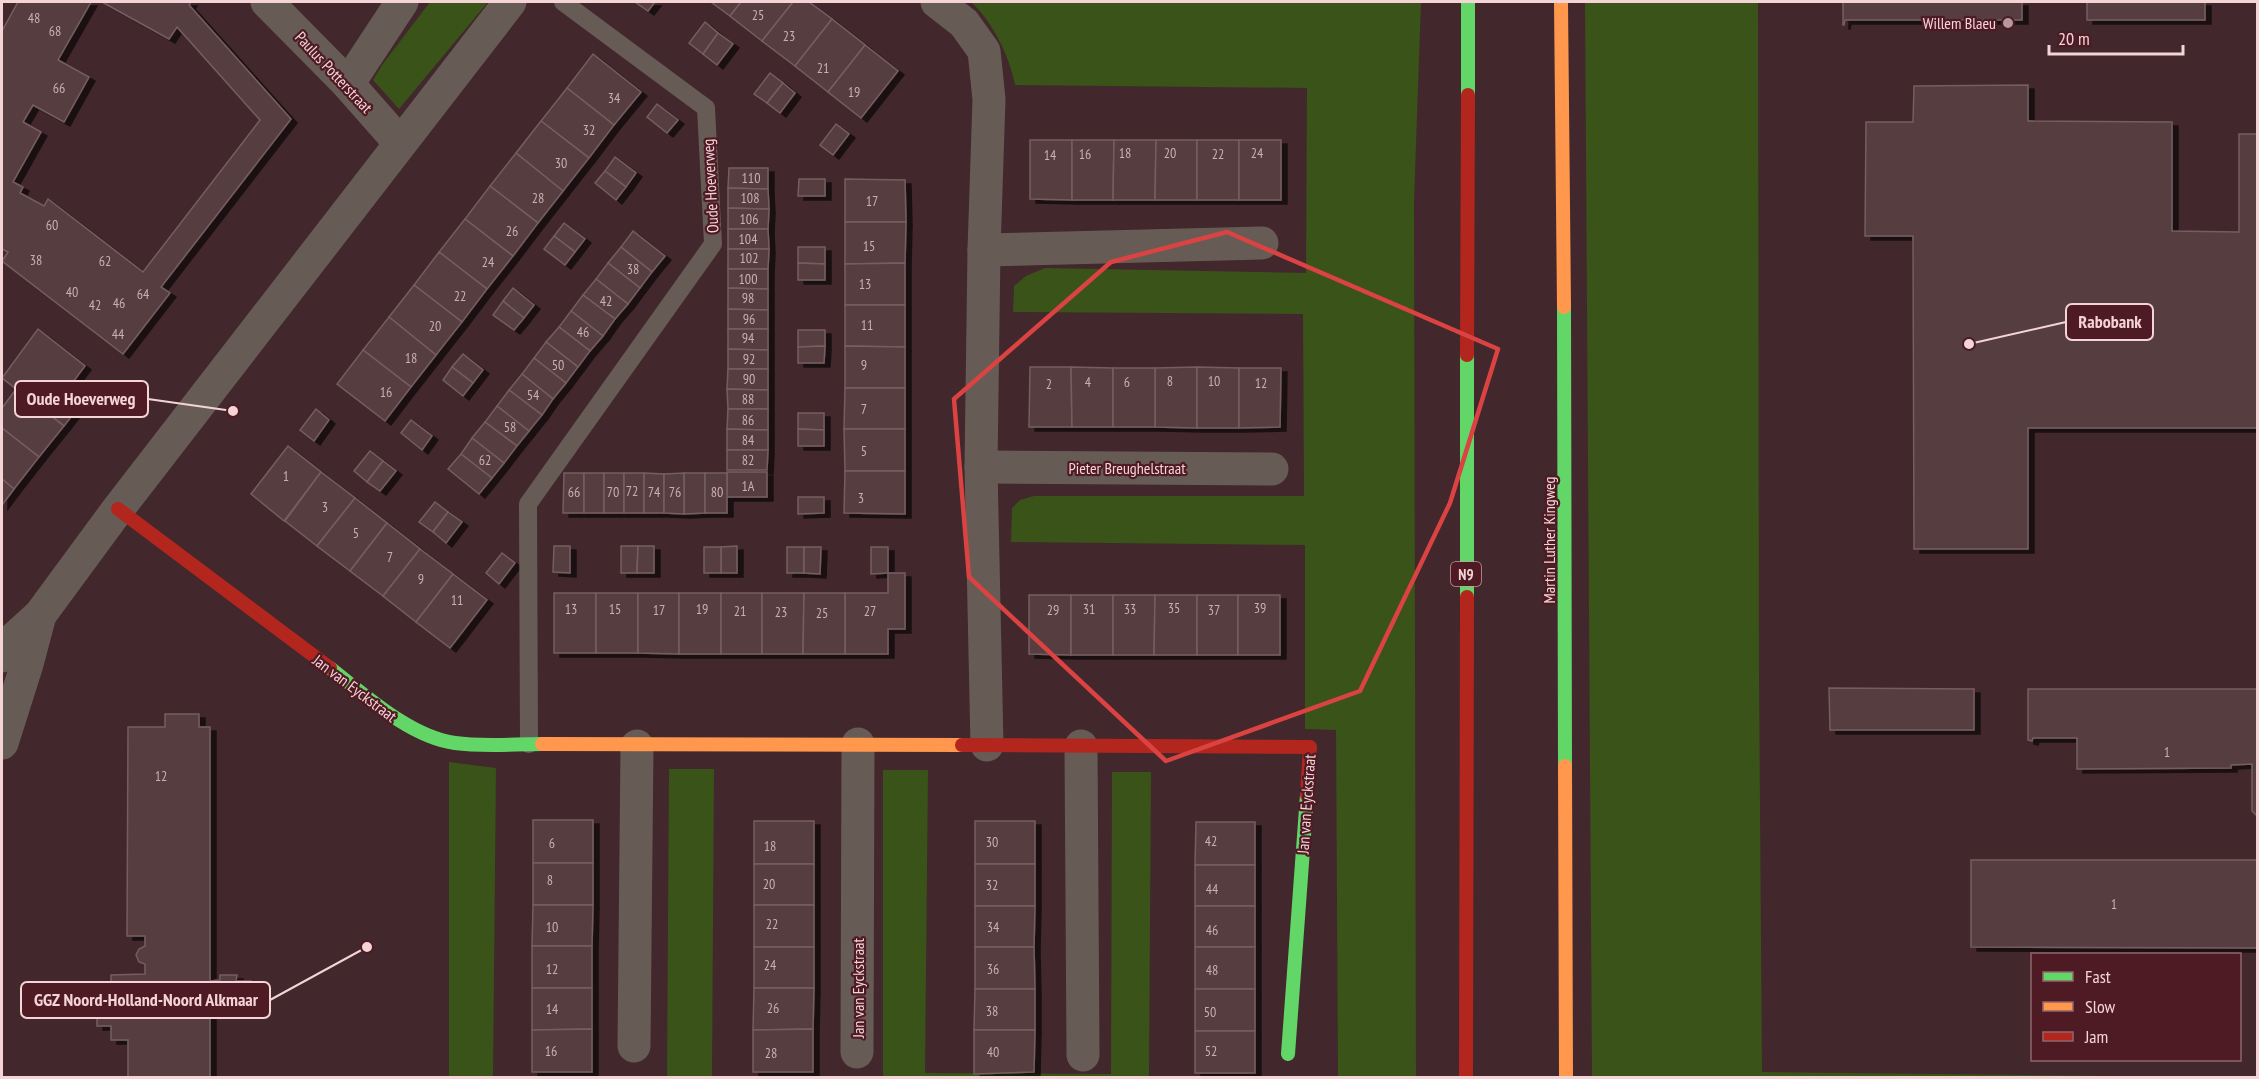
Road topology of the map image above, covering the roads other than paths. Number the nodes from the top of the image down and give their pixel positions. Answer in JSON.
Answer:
{"nodes":[{"id":1,"x":267,"y":2,"type":"edge"},
{"id":2,"x":402,"y":2,"type":"edge"},
{"id":3,"x":510,"y":2,"type":"edge"},
{"id":4,"x":563,"y":2,"type":"edge"},
{"id":5,"x":938,"y":2,"type":"edge"},
{"id":6,"x":1468,"y":2,"type":"edge"},
{"id":7,"x":1561,"y":2,"type":"edge"},
{"id":8,"x":348,"y":84,"type":"junction"},
{"id":9,"x":400,"y":143,"type":"junction"},
{"id":10,"x":1262,"y":243,"type":"dead end"},
{"id":11,"x":984,"y":250,"type":"junction"},
{"id":12,"x":981,"y":467,"type":"junction"},
{"id":13,"x":1272,"y":469,"type":"dead end"},
{"id":14,"x":118,"y":509,"type":"junction"},
{"id":15,"x":40,"y":615,"type":"junction"},
{"id":16,"x":2,"y":656,"type":"edge"},
{"id":17,"x":2,"y":742,"type":"edge"},
{"id":18,"x":529,"y":744,"type":"junction"},
{"id":19,"x":858,"y":744,"type":"junction"},
{"id":20,"x":987,"y":745,"type":"junction"},
{"id":21,"x":637,"y":746,"type":"junction"},
{"id":22,"x":1081,"y":746,"type":"junction"},
{"id":23,"x":634,"y":1046,"type":"dead end"},
{"id":24,"x":857,"y":1052,"type":"dead end"},
{"id":25,"x":1288,"y":1054,"type":"dead end"},
{"id":26,"x":1083,"y":1055,"type":"dead end"},
{"id":27,"x":1466,"y":1077,"type":"edge"},
{"id":28,"x":1566,"y":1077,"type":"edge"}],
"edges":[{"from":1,"to":8,"type":"street","name":"Paulus Potterstraat"},
{"from":2,"to":8,"type":"street"},
{"from":3,"to":9,"type":"street"},
{"from":4,"to":18,"type":"lane","name":"Oude Hoeverweg"},
{"from":5,"to":11,"type":"street"},
{"from":6,"to":27,"type":"main road","number":"N9"},
{"from":7,"to":28,"type":"main road","name":"Martin Luther Kingweg"},
{"from":8,"to":9,"type":"street","name":"Paulus Potterstraat"},
{"from":9,"to":14,"type":"street"},
{"from":10,"to":11,"type":"street"},
{"from":11,"to":12,"type":"street"},
{"from":12,"to":13,"type":"street","name":"Pieter Breughelstraat"},
{"from":12,"to":20,"type":"street"},
{"from":14,"to":15,"type":"street"},
{"from":14,"to":18,"type":"main road","name":"Jan van Eyckstraat"},
{"from":15,"to":16,"type":"street"},
{"from":15,"to":17,"type":"street"},
{"from":18,"to":21,"type":"main road","name":"Jan van Eyckstraat"},
{"from":19,"to":20,"type":"main road","name":"Jan van Eyckstraat"},
{"from":19,"to":21,"type":"main road","name":"Jan van Eyckstraat"},
{"from":19,"to":24,"type":"street","name":"Jan van Eyckstraat"},
{"from":20,"to":22,"type":"main road","name":"Jan van Eyckstraat"},
{"from":21,"to":23,"type":"street"},
{"from":22,"to":25,"type":"main road","name":"Jan van Eyckstraat"},
{"from":22,"to":26,"type":"street"}]}
